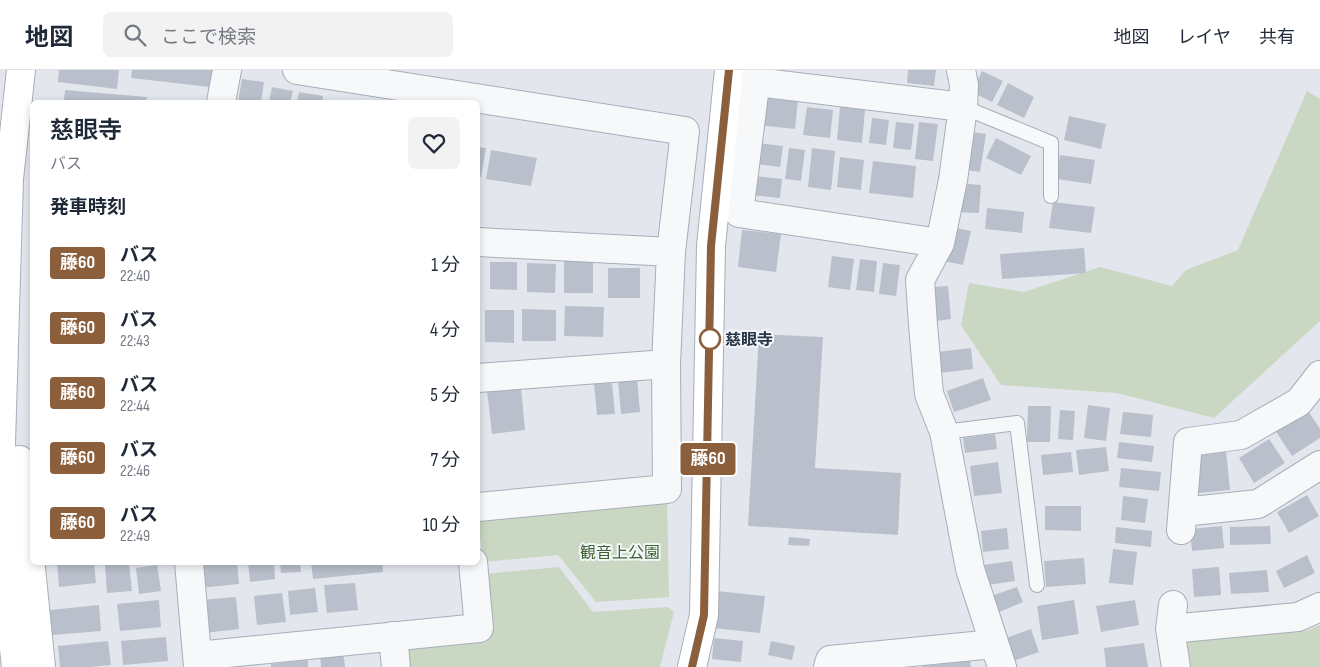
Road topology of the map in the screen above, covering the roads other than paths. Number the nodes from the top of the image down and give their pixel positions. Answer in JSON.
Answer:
{"nodes":[{"id":1,"x":21,"y":70,"type":"edge"},
{"id":2,"x":228,"y":70,"type":"edge"},
{"id":3,"x":297,"y":70,"type":"edge"},
{"id":4,"x":729,"y":70,"type":"edge"},
{"id":5,"x":961,"y":70,"type":"edge"},
{"id":6,"x":757,"y":76,"type":"edge"},
{"id":7,"x":221,"y":100,"type":"edge"},
{"id":8,"x":963,"y":107,"type":"junction"},
{"id":9,"x":1051,"y":196,"type":"dead end"},
{"id":10,"x":480,"y":242,"type":"edge"},
{"id":11,"x":940,"y":243,"type":"junction"},
{"id":12,"x":671,"y":252,"type":"junction"},
{"id":13,"x":4,"y":322,"type":"junction"},
{"id":14,"x":666,"y":364,"type":"junction"},
{"id":15,"x":1320,"y":375,"type":"edge"},
{"id":16,"x":480,"y":378,"type":"edge"},
{"id":17,"x":944,"y":432,"type":"junction"},
{"id":18,"x":1320,"y":465,"type":"edge"},
{"id":19,"x":480,"y":507,"type":"edge"},
{"id":20,"x":30,"y":564,"type":"edge"},
{"id":21,"x":30,"y":565,"type":"edge"},
{"id":22,"x":189,"y":565,"type":"edge"},
{"id":23,"x":473,"y":565,"type":"edge"},
{"id":24,"x":1037,"y":585,"type":"dead end"},
{"id":25,"x":1320,"y":608,"type":"edge"},
{"id":26,"x":393,"y":636,"type":"junction"},
{"id":27,"x":998,"y":656,"type":"edge"},
{"id":28,"x":198,"y":661,"type":"edge"},
{"id":29,"x":16,"y":667,"type":"edge"},
{"id":30,"x":41,"y":667,"type":"edge"},
{"id":31,"x":396,"y":667,"type":"edge"},
{"id":32,"x":692,"y":667,"type":"edge"},
{"id":33,"x":828,"y":667,"type":"edge"},
{"id":34,"x":1176,"y":667,"type":"edge"}],
"edges":[{"from":1,"to":13,"type":"main road"},
{"from":2,"to":7,"type":"street"},
{"from":3,"to":12,"type":"street"},
{"from":4,"to":32,"type":"main road"},
{"from":5,"to":8,"type":"street"},
{"from":6,"to":8,"type":"street"},
{"from":6,"to":11,"type":"street"},
{"from":8,"to":9,"type":"lane"},
{"from":8,"to":11,"type":"street"},
{"from":10,"to":12,"type":"street"},
{"from":11,"to":17,"type":"street"},
{"from":12,"to":14,"type":"street"},
{"from":13,"to":20,"type":"main road"},
{"from":13,"to":29,"type":"main road"},
{"from":14,"to":16,"type":"street"},
{"from":14,"to":19,"type":"street"},
{"from":15,"to":18,"type":"street"},
{"from":17,"to":24,"type":"lane"},
{"from":17,"to":27,"type":"street"},
{"from":21,"to":30,"type":"main road"},
{"from":22,"to":28,"type":"street"},
{"from":23,"to":26,"type":"street"},
{"from":25,"to":34,"type":"street"},
{"from":26,"to":28,"type":"street"},
{"from":26,"to":31,"type":"street"},
{"from":27,"to":33,"type":"street"}]}
